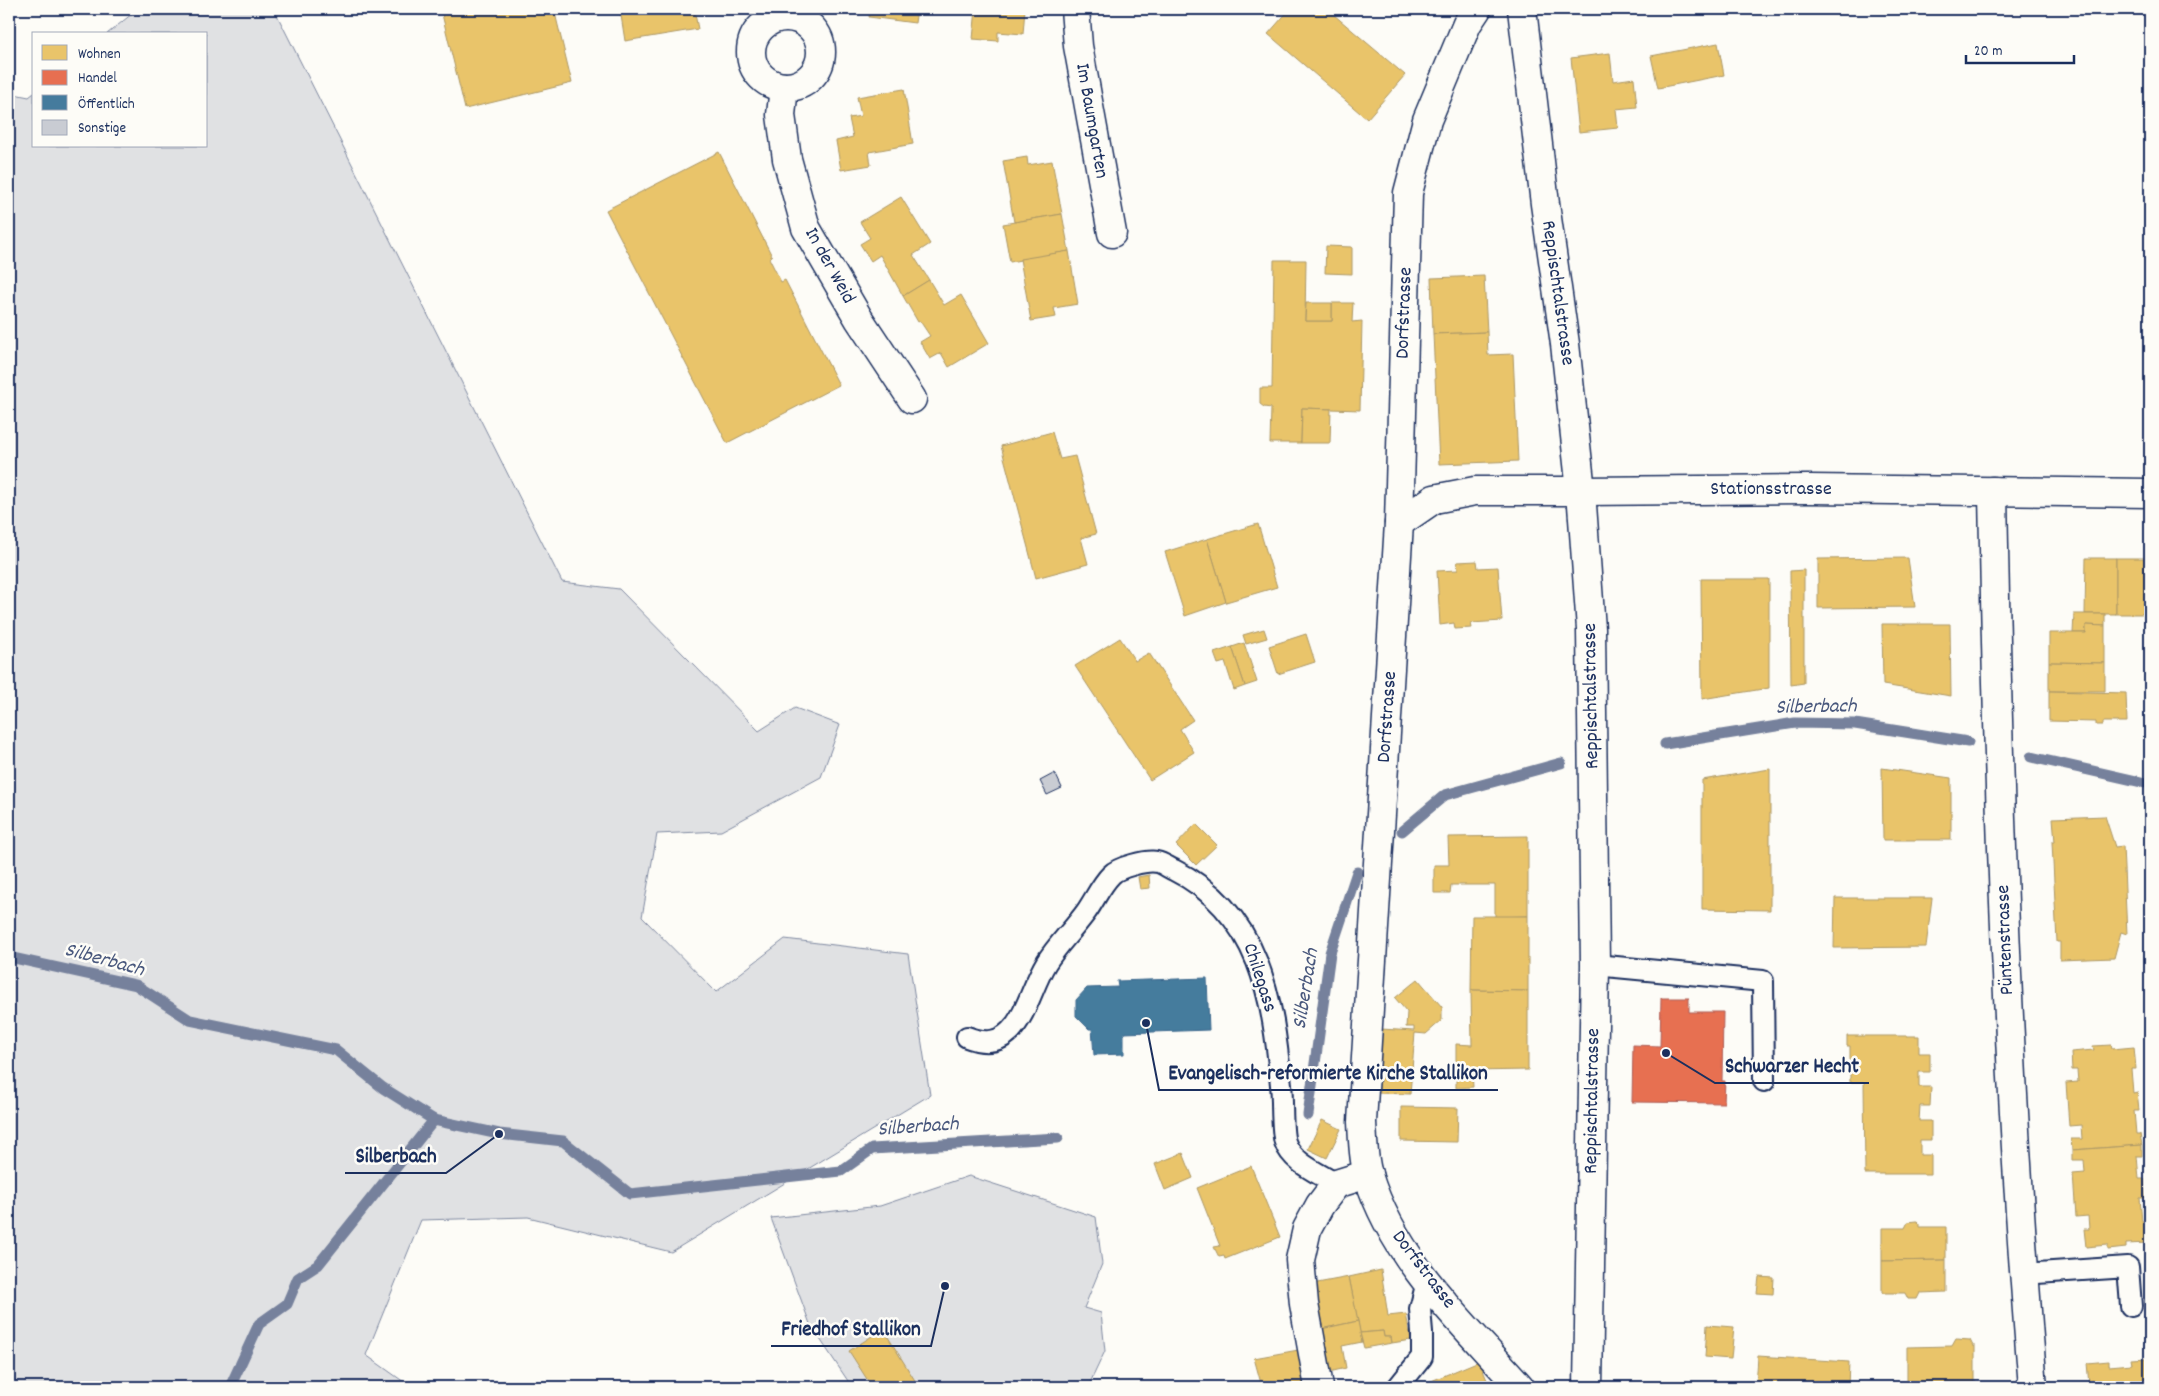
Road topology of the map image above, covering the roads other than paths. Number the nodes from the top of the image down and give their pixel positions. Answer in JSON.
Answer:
{"nodes":[{"id":1,"x":1075,"y":9,"type":"edge"},
{"id":2,"x":1477,"y":9,"type":"edge"},
{"id":3,"x":1522,"y":9,"type":"edge"},
{"id":4,"x":790,"y":13,"type":"edge"},
{"id":5,"x":784,"y":87,"type":"junction"},
{"id":6,"x":1112,"y":233,"type":"dead end"},
{"id":7,"x":912,"y":399,"type":"dead end"},
{"id":8,"x":1581,"y":491,"type":"junction"},
{"id":9,"x":1993,"y":491,"type":"junction"},
{"id":10,"x":2150,"y":492,"type":"edge"},
{"id":11,"x":1399,"y":523,"type":"junction"},
{"id":12,"x":1595,"y":965,"type":"junction"},
{"id":13,"x":967,"y":1037,"type":"dead end"},
{"id":14,"x":1764,"y":1081,"type":"dead end"},
{"id":15,"x":1368,"y":1174,"type":"junction"},
{"id":16,"x":1336,"y":1184,"type":"junction"},
{"id":17,"x":2023,"y":1274,"type":"junction"},
{"id":18,"x":1427,"y":1282,"type":"junction"},
{"id":19,"x":2131,"y":1306,"type":"dead end"},
{"id":20,"x":1319,"y":1387,"type":"edge"},
{"id":21,"x":1398,"y":1387,"type":"edge"},
{"id":22,"x":1520,"y":1387,"type":"edge"},
{"id":23,"x":1588,"y":1387,"type":"edge"},
{"id":24,"x":2033,"y":1387,"type":"edge"}],
"edges":[{"from":1,"to":6,"type":"street","name":"Im Baumgarten"},
{"from":2,"to":11,"type":"street","name":"Dorfstrasse"},
{"from":3,"to":8,"type":"street","name":"Reppischtalstrasse"},
{"from":4,"to":5,"type":"street"},
{"from":4,"to":5,"type":"street"},
{"from":5,"to":7,"type":"street","name":"In der Weid"},
{"from":8,"to":9,"type":"street","name":"Stationsstrasse"},
{"from":8,"to":11,"type":"street","name":"Stationsstrasse"},
{"from":8,"to":12,"type":"street","name":"Reppischtalstrasse"},
{"from":9,"to":10,"type":"street","name":"Stationsstrasse"},
{"from":9,"to":17,"type":"street","name":"Püntenstrasse"},
{"from":11,"to":15,"type":"street","name":"Dorfstrasse"},
{"from":12,"to":14,"type":"lane"},
{"from":12,"to":23,"type":"street","name":"Reppischtalstrasse"},
{"from":13,"to":16,"type":"lane","name":"Chilegass"},
{"from":15,"to":16,"type":"street"},
{"from":15,"to":18,"type":"street","name":"Dorfstrasse"},
{"from":16,"to":20,"type":"street"},
{"from":17,"to":19,"type":"lane"},
{"from":17,"to":24,"type":"street","name":"Püntenstrasse"},
{"from":18,"to":21,"type":"lane"},
{"from":18,"to":22,"type":"street","name":"Dorfstrasse"}]}
